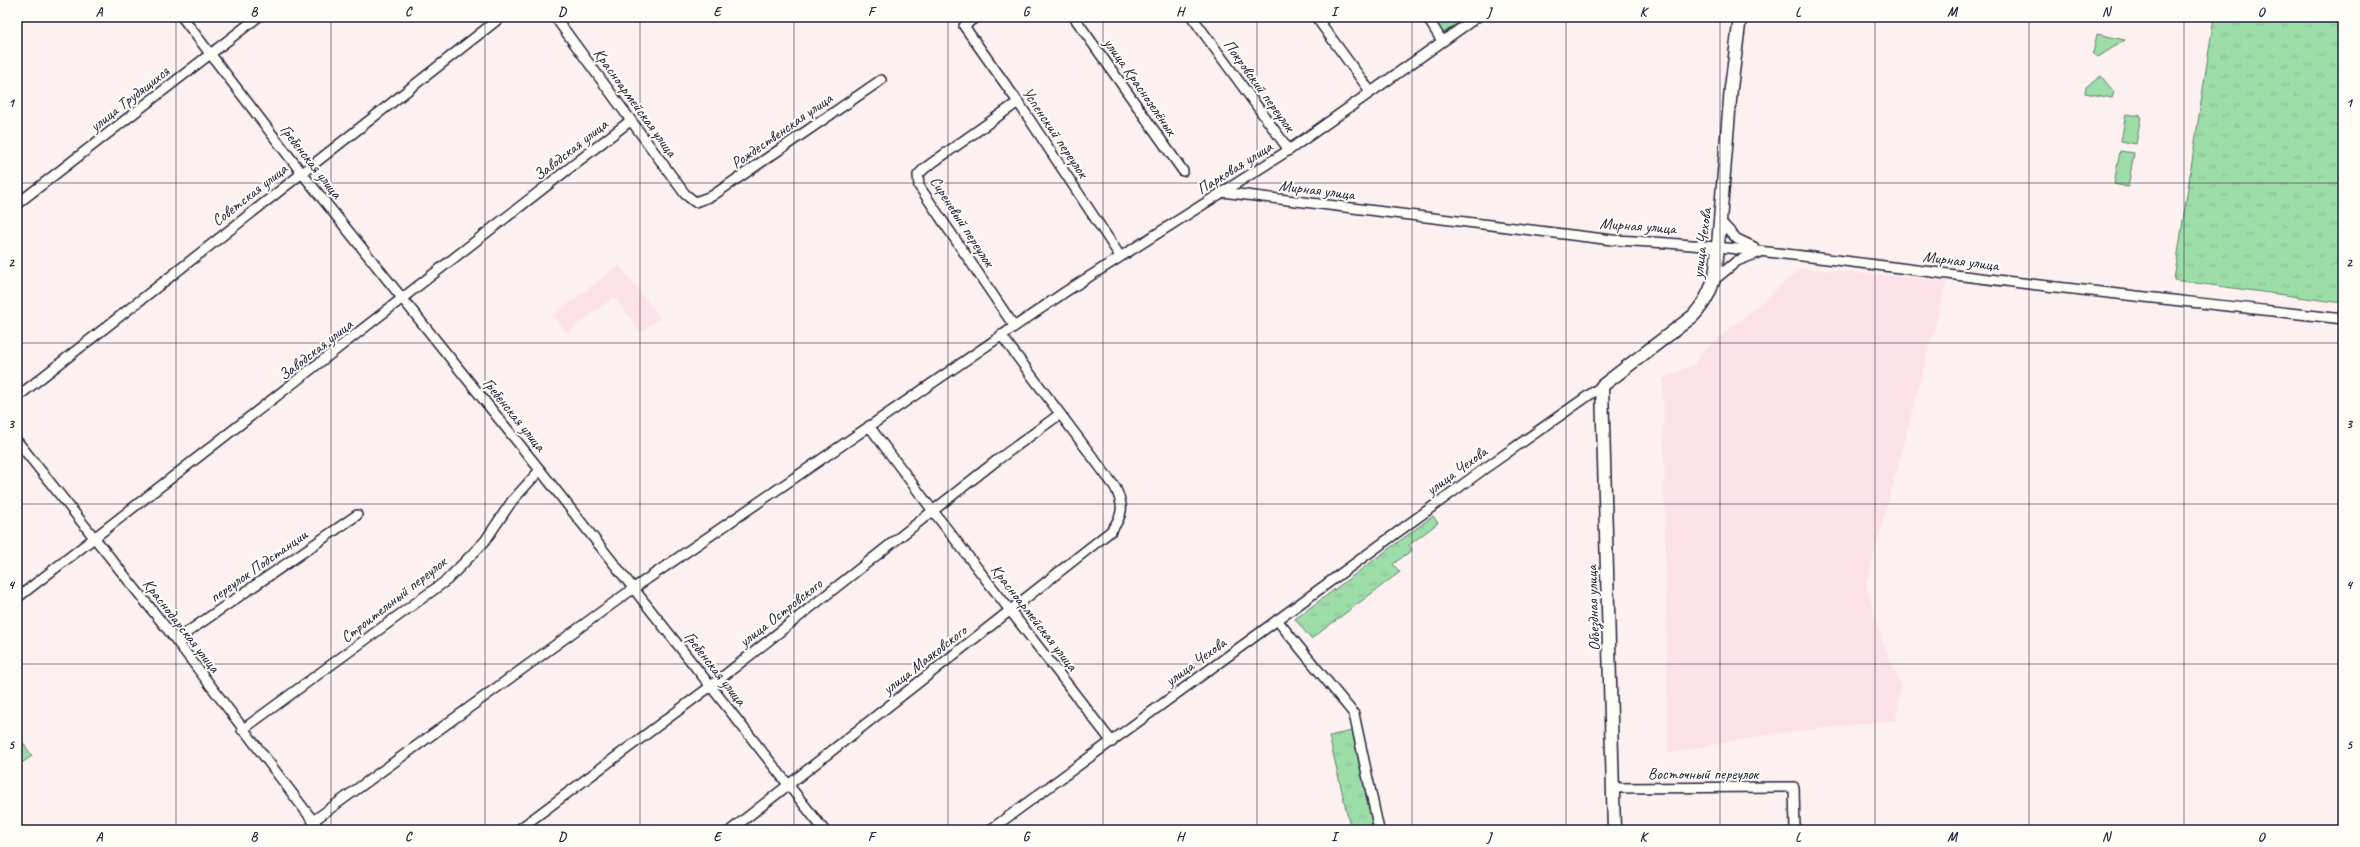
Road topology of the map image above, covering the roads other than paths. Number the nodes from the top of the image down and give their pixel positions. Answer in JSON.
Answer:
{"nodes":[{"id":1,"x":182,"y":17,"type":"edge"},
{"id":2,"x":258,"y":17,"type":"edge"},
{"id":3,"x":501,"y":17,"type":"edge"},
{"id":4,"x":555,"y":17,"type":"edge"},
{"id":5,"x":976,"y":17,"type":"edge"},
{"id":6,"x":1074,"y":17,"type":"edge"},
{"id":7,"x":1192,"y":17,"type":"edge"},
{"id":8,"x":1316,"y":17,"type":"edge"},
{"id":9,"x":1427,"y":17,"type":"edge"},
{"id":10,"x":1477,"y":17,"type":"edge"},
{"id":11,"x":1740,"y":17,"type":"edge"},
{"id":12,"x":1442,"y":41,"type":"junction"},
{"id":13,"x":211,"y":54,"type":"junction"},
{"id":14,"x":881,"y":80,"type":"dead end"},
{"id":15,"x":1370,"y":91,"type":"junction"},
{"id":16,"x":1018,"y":102,"type":"junction"},
{"id":17,"x":630,"y":121,"type":"junction"},
{"id":18,"x":1289,"y":150,"type":"junction"},
{"id":19,"x":1183,"y":171,"type":"dead end"},
{"id":20,"x":301,"y":172,"type":"junction"},
{"id":21,"x":1222,"y":192,"type":"junction"},
{"id":22,"x":695,"y":202,"type":"joint"},
{"id":23,"x":17,"y":204,"type":"edge"},
{"id":24,"x":1720,"y":221,"type":"junction"},
{"id":25,"x":1718,"y":247,"type":"junction"},
{"id":26,"x":1765,"y":251,"type":"junction"},
{"id":27,"x":1120,"y":256,"type":"junction"},
{"id":28,"x":1714,"y":280,"type":"junction"},
{"id":29,"x":404,"y":299,"type":"junction"},
{"id":30,"x":2343,"y":319,"type":"edge"},
{"id":31,"x":1014,"y":326,"type":"junction"},
{"id":32,"x":1001,"y":336,"type":"junction"},
{"id":33,"x":1602,"y":386,"type":"junction"},
{"id":34,"x":17,"y":397,"type":"edge"},
{"id":35,"x":1060,"y":414,"type":"junction"},
{"id":36,"x":869,"y":426,"type":"junction"},
{"id":37,"x":17,"y":441,"type":"edge"},
{"id":38,"x":540,"y":470,"type":"junction"},
{"id":39,"x":933,"y":511,"type":"junction"},
{"id":40,"x":357,"y":515,"type":"dead end"},
{"id":41,"x":95,"y":538,"type":"junction"},
{"id":42,"x":634,"y":588,"type":"junction"},
{"id":43,"x":17,"y":598,"type":"edge"},
{"id":44,"x":1011,"y":610,"type":"junction"},
{"id":45,"x":1278,"y":620,"type":"junction"},
{"id":46,"x":176,"y":640,"type":"junction"},
{"id":47,"x":711,"y":686,"type":"junction"},
{"id":48,"x":242,"y":730,"type":"junction"},
{"id":49,"x":1112,"y":742,"type":"junction"},
{"id":50,"x":788,"y":785,"type":"junction"},
{"id":51,"x":1613,"y":788,"type":"junction"},
{"id":52,"x":313,"y":821,"type":"junction"},
{"id":53,"x":320,"y":830,"type":"edge"},
{"id":54,"x":518,"y":830,"type":"edge"},
{"id":55,"x":731,"y":830,"type":"edge"},
{"id":56,"x":824,"y":830,"type":"edge"},
{"id":57,"x":990,"y":830,"type":"edge"},
{"id":58,"x":1379,"y":830,"type":"edge"},
{"id":59,"x":1614,"y":830,"type":"edge"},
{"id":60,"x":1795,"y":830,"type":"edge"}],
"edges":[{"from":1,"to":13,"type":"street","name":"Гребенская улица"},
{"from":2,"to":13,"type":"street","name":"улица Трудящихся"},
{"from":3,"to":20,"type":"street","name":"Советская улица"},
{"from":4,"to":17,"type":"street","name":"Красноармейская улица"},
{"from":5,"to":16,"type":"street","name":"Успенский переулок"},
{"from":6,"to":19,"type":"street","name":"улица Краснозелёных"},
{"from":7,"to":18,"type":"street","name":"Покровский переулок"},
{"from":8,"to":15,"type":"street"},
{"from":9,"to":12,"type":"street"},
{"from":10,"to":12,"type":"street","name":"Парковая улица"},
{"from":11,"to":24,"type":"main road","name":"улица Чехова"},
{"from":12,"to":15,"type":"street","name":"Парковая улица"},
{"from":13,"to":20,"type":"street","name":"Гребенская улица"},
{"from":13,"to":23,"type":"street","name":"улица Трудящихся"},
{"from":14,"to":22,"type":"street","name":"Рождественская улица"},
{"from":15,"to":18,"type":"street","name":"Парковая улица"},
{"from":16,"to":27,"type":"street","name":"Успенский переулок"},
{"from":16,"to":31,"type":"street","name":"Сиреневый переулок"},
{"from":17,"to":22,"type":"street","name":"Красноармейская улица"},
{"from":17,"to":29,"type":"street","name":"Заводская улица"},
{"from":18,"to":21,"type":"street","name":"Парковая улица"},
{"from":20,"to":29,"type":"street","name":"Гребенская улица"},
{"from":20,"to":34,"type":"street","name":"Советская улица"},
{"from":21,"to":25,"type":"street","name":"Мирная улица"},
{"from":21,"to":27,"type":"street","name":"Парковая улица"},
{"from":24,"to":25,"type":"main road","name":"улица Чехова"},
{"from":24,"to":26,"type":"street"},
{"from":25,"to":26,"type":"street","name":"Мирная улица"},
{"from":25,"to":28,"type":"main road","name":"улица Чехова"},
{"from":26,"to":28,"type":"street"},
{"from":26,"to":30,"type":"street","name":"Мирная улица"},
{"from":27,"to":31,"type":"street","name":"Парковая улица"},
{"from":28,"to":33,"type":"main road","name":"улица Чехова"},
{"from":29,"to":38,"type":"street","name":"Гребенская улица"},
{"from":29,"to":41,"type":"street","name":"Заводская улица"},
{"from":31,"to":32,"type":"street","name":"Парковая улица"},
{"from":32,"to":35,"type":"street"},
{"from":32,"to":36,"type":"street","name":"Парковая улица"},
{"from":33,"to":45,"type":"street","name":"улица Чехова"},
{"from":33,"to":51,"type":"main road","name":"Объездная улица"},
{"from":35,"to":39,"type":"street","name":"улица Островского"},
{"from":35,"to":44,"type":"street","name":"улица Маяковского"},
{"from":36,"to":39,"type":"street","name":"Красноармейская улица"},
{"from":36,"to":42,"type":"street","name":"Парковая улица"},
{"from":37,"to":41,"type":"street","name":"Краснодарская улица"},
{"from":38,"to":42,"type":"street","name":"Гребенская улица"},
{"from":38,"to":48,"type":"street","name":"Строительный переулок"},
{"from":39,"to":44,"type":"street","name":"Красноармейская улица"},
{"from":39,"to":47,"type":"street","name":"улица Островского"},
{"from":40,"to":46,"type":"street","name":"переулок Подстанции"},
{"from":41,"to":43,"type":"street","name":"Заводская улица"},
{"from":41,"to":46,"type":"street","name":"Краснодарская улица"},
{"from":42,"to":47,"type":"street","name":"Гребенская улица"},
{"from":42,"to":52,"type":"street","name":"Парковая улица"},
{"from":44,"to":49,"type":"street","name":"Красноармейская улица"},
{"from":44,"to":50,"type":"street","name":"улица Маяковского"},
{"from":45,"to":49,"type":"street","name":"улица Чехова"},
{"from":45,"to":58,"type":"street"},
{"from":46,"to":48,"type":"street","name":"Краснодарская улица"},
{"from":47,"to":50,"type":"street","name":"Гребенская улица"},
{"from":47,"to":54,"type":"street","name":"улица Островского"},
{"from":48,"to":52,"type":"street","name":"Краснодарская улица"},
{"from":49,"to":57,"type":"street","name":"улица Чехова"},
{"from":50,"to":55,"type":"street","name":"улица Маяковского"},
{"from":50,"to":56,"type":"street","name":"Гребенская улица"},
{"from":51,"to":59,"type":"main road","name":"Объездная улица"},
{"from":51,"to":60,"type":"street","name":"Восточный переулок"},
{"from":52,"to":53,"type":"street","name":"Краснодарская улица"}]}
